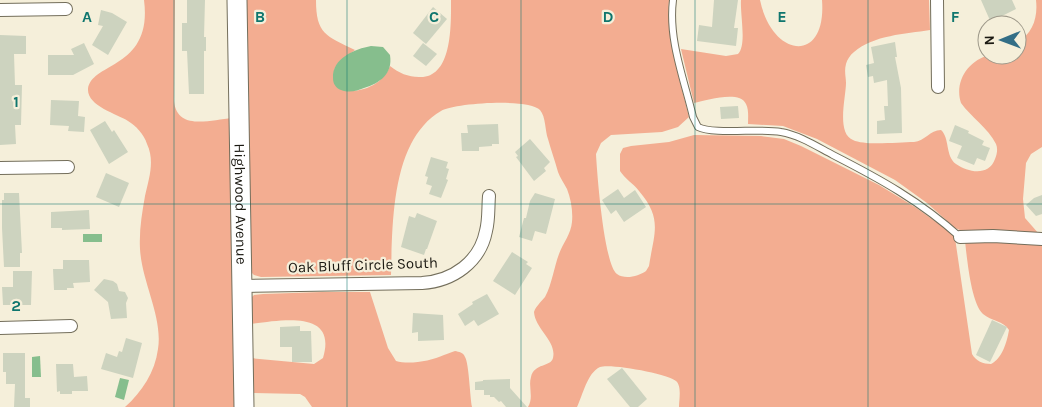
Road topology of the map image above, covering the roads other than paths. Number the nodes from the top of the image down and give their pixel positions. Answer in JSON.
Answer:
{"nodes":[{"id":1,"x":237,"y":0,"type":"edge"},
{"id":2,"x":673,"y":0,"type":"edge"},
{"id":3,"x":937,"y":0,"type":"edge"},
{"id":4,"x":66,"y":9,"type":"dead end"},
{"id":5,"x":0,"y":10,"type":"edge"},
{"id":6,"x":938,"y":87,"type":"dead end"},
{"id":7,"x":68,"y":167,"type":"dead end"},
{"id":8,"x":0,"y":168,"type":"edge"},
{"id":9,"x":489,"y":196,"type":"dead end"},
{"id":10,"x":960,"y":237,"type":"joint"},
{"id":11,"x":1042,"y":239,"type":"edge"},
{"id":12,"x":242,"y":286,"type":"junction"},
{"id":13,"x":71,"y":326,"type":"dead end"},
{"id":14,"x":0,"y":328,"type":"edge"},
{"id":15,"x":244,"y":407,"type":"edge"}],
"edges":[{"from":1,"to":12,"type":"street","name":"Highwood Avenue"},
{"from":2,"to":10,"type":"lane"},
{"from":3,"to":6,"type":"street"},
{"from":4,"to":5,"type":"street"},
{"from":7,"to":8,"type":"street"},
{"from":9,"to":12,"type":"street","name":"Oak Bluff Circle South"},
{"from":10,"to":11,"type":"street"},
{"from":12,"to":15,"type":"street","name":"Highwood Avenue"},
{"from":13,"to":14,"type":"street"}]}
